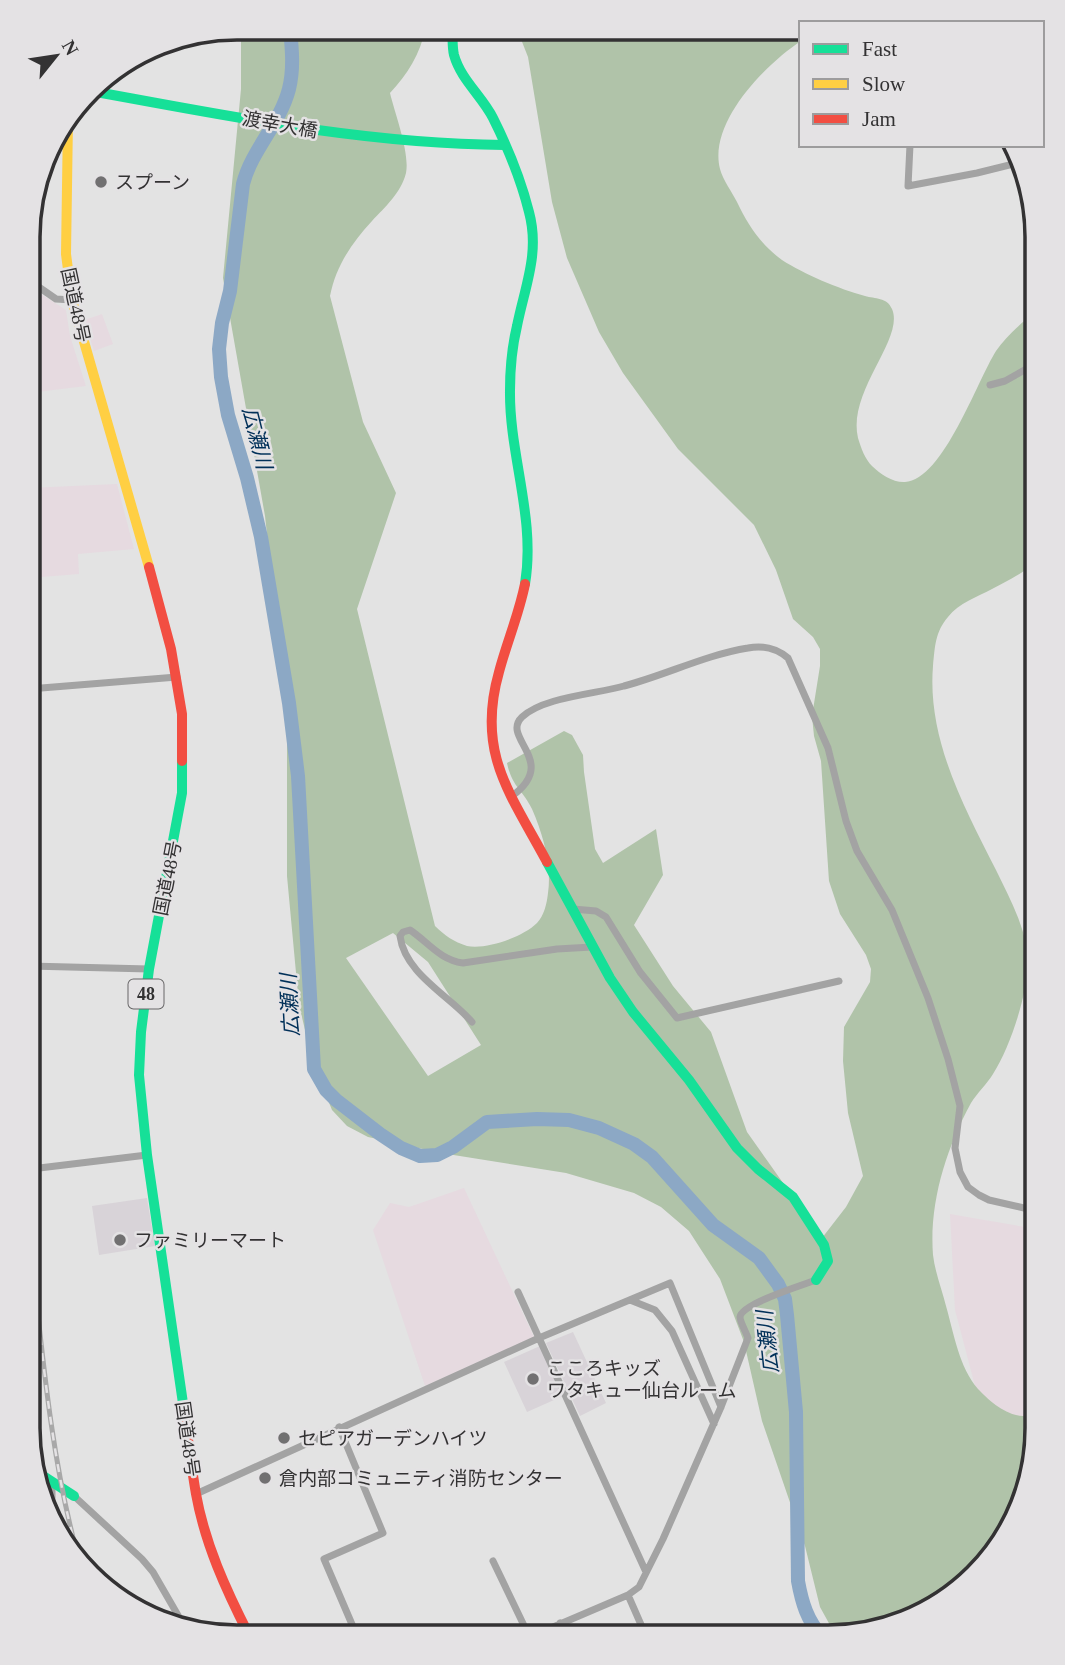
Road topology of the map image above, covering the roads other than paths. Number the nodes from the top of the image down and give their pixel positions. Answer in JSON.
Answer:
{"nodes":[{"id":1,"x":453,"y":40,"type":"edge"},
{"id":2,"x":103,"y":93,"type":"edge"},
{"id":3,"x":68,"y":138,"type":"edge"},
{"id":4,"x":504,"y":145,"type":"junction"},
{"id":5,"x":910,"y":147,"type":"edge"},
{"id":6,"x":1011,"y":164,"type":"edge"},
{"id":7,"x":40,"y":288,"type":"edge"},
{"id":8,"x":72,"y":300,"type":"junction"},
{"id":9,"x":1025,"y":370,"type":"edge"},
{"id":10,"x":989,"y":385,"type":"dead end"},
{"id":11,"x":177,"y":677,"type":"junction"},
{"id":12,"x":40,"y":689,"type":"edge"},
{"id":13,"x":512,"y":796,"type":"junction"},
{"id":14,"x":573,"y":909,"type":"junction"},
{"id":15,"x":592,"y":947,"type":"junction"},
{"id":16,"x":40,"y":966,"type":"edge"},
{"id":17,"x":149,"y":969,"type":"junction"},
{"id":18,"x":839,"y":981,"type":"dead end"},
{"id":19,"x":472,"y":1022,"type":"dead end"},
{"id":20,"x":147,"y":1155,"type":"junction"},
{"id":21,"x":40,"y":1168,"type":"edge"},
{"id":22,"x":1024,"y":1208,"type":"edge"},
{"id":23,"x":816,"y":1280,"type":"joint"},
{"id":24,"x":518,"y":1292,"type":"dead end"},
{"id":25,"x":630,"y":1300,"type":"junction"},
{"id":26,"x":539,"y":1338,"type":"junction"},
{"id":27,"x":721,"y":1407,"type":"junction"},
{"id":28,"x":714,"y":1424,"type":"junction"},
{"id":29,"x":340,"y":1427,"type":"junction"},
{"id":30,"x":47,"y":1478,"type":"edge"},
{"id":31,"x":52,"y":1481,"type":"junction"},
{"id":32,"x":52,"y":1494,"type":"edge"},
{"id":33,"x":196,"y":1494,"type":"junction"},
{"id":34,"x":74,"y":1496,"type":"joint"},
{"id":35,"x":493,"y":1561,"type":"dead end"},
{"id":36,"x":646,"y":1572,"type":"junction"},
{"id":37,"x":628,"y":1595,"type":"junction"},
{"id":38,"x":178,"y":1615,"type":"edge"},
{"id":39,"x":560,"y":1623,"type":"joint"},
{"id":40,"x":244,"y":1625,"type":"edge"},
{"id":41,"x":352,"y":1625,"type":"edge"},
{"id":42,"x":525,"y":1625,"type":"edge"},
{"id":43,"x":555,"y":1625,"type":"edge"},
{"id":44,"x":641,"y":1625,"type":"edge"}],
"edges":[{"from":1,"to":4,"type":"main road"},
{"from":2,"to":4,"type":"main road","name":"渡幸大橋"},
{"from":3,"to":8,"type":"main road","name":"国道48号","number":"48"},
{"from":4,"to":13,"type":"main road"},
{"from":5,"to":6,"type":"street"},
{"from":7,"to":8,"type":"street"},
{"from":8,"to":11,"type":"main road","name":"国道48号","number":"48"},
{"from":9,"to":10,"type":"street"},
{"from":11,"to":12,"type":"street"},
{"from":11,"to":17,"type":"main road","name":"国道48号","number":"48"},
{"from":13,"to":14,"type":"main road"},
{"from":13,"to":22,"type":"street"},
{"from":14,"to":15,"type":"main road"},
{"from":14,"to":18,"type":"street"},
{"from":15,"to":19,"type":"street"},
{"from":15,"to":23,"type":"main road"},
{"from":16,"to":17,"type":"street"},
{"from":17,"to":20,"type":"main road","name":"国道48号","number":"48"},
{"from":20,"to":21,"type":"street"},
{"from":20,"to":33,"type":"main road","name":"国道48号","number":"48"},
{"from":23,"to":27,"type":"street"},
{"from":24,"to":26,"type":"street"},
{"from":25,"to":26,"type":"street"},
{"from":25,"to":27,"type":"street"},
{"from":25,"to":28,"type":"street"},
{"from":26,"to":29,"type":"street"},
{"from":26,"to":36,"type":"street"},
{"from":27,"to":28,"type":"street"},
{"from":28,"to":36,"type":"street"},
{"from":29,"to":33,"type":"street"},
{"from":29,"to":41,"type":"street"},
{"from":30,"to":31,"type":"main road"},
{"from":31,"to":32,"type":"street"},
{"from":31,"to":34,"type":"main road"},
{"from":33,"to":40,"type":"main road","name":"国道48号","number":"48"},
{"from":34,"to":38,"type":"street"},
{"from":35,"to":42,"type":"street"},
{"from":36,"to":37,"type":"street"},
{"from":37,"to":39,"type":"street"},
{"from":37,"to":44,"type":"street"},
{"from":39,"to":43,"type":"street"}]}
